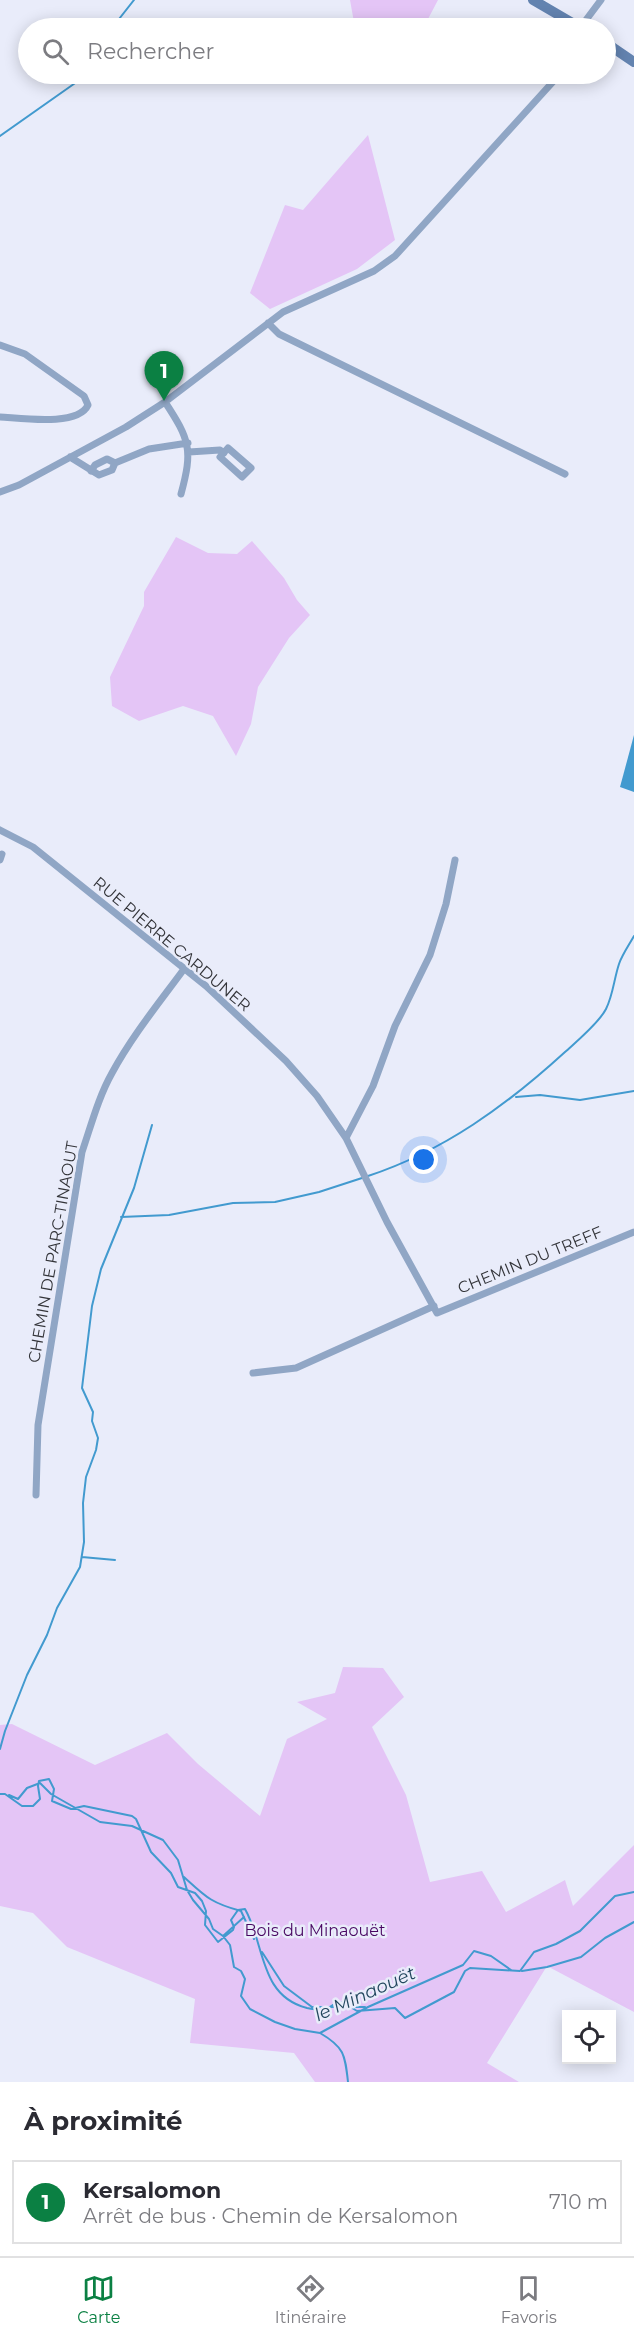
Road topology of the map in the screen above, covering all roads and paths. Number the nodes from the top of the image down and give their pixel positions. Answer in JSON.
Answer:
{"nodes":[{"id":1,"x":533,"y":0,"type":"edge"},
{"id":2,"x":601,"y":0,"type":"edge"},
{"id":3,"x":564,"y":18,"type":"edge"},
{"id":4,"x":588,"y":18,"type":"edge"},
{"id":5,"x":616,"y":50,"type":"edge"},
{"id":6,"x":634,"y":62,"type":"edge"},
{"id":7,"x":551,"y":84,"type":"edge"},
{"id":8,"x":268,"y":323,"type":"junction"},
{"id":9,"x":0,"y":345,"type":"edge"},
{"id":10,"x":165,"y":402,"type":"junction"},
{"id":11,"x":0,"y":417,"type":"edge"},
{"id":12,"x":188,"y":443,"type":"junction"},
{"id":13,"x":189,"y":452,"type":"junction"},
{"id":14,"x":224,"y":453,"type":"dead end"},
{"id":15,"x":70,"y":457,"type":"junction"},
{"id":16,"x":115,"y":463,"type":"junction"},
{"id":17,"x":91,"y":471,"type":"junction"},
{"id":18,"x":565,"y":474,"type":"dead end"},
{"id":19,"x":0,"y":492,"type":"edge"},
{"id":20,"x":181,"y":494,"type":"dead end"},
{"id":21,"x":0,"y":830,"type":"edge"},
{"id":22,"x":454,"y":860,"type":"dead end"},
{"id":23,"x":184,"y":969,"type":"junction"},
{"id":24,"x":346,"y":1138,"type":"junction"},
{"id":25,"x":634,"y":1232,"type":"edge"},
{"id":26,"x":435,"y":1309,"type":"junction"},
{"id":27,"x":253,"y":1373,"type":"dead end"},
{"id":28,"x":36,"y":1495,"type":"dead end"}],
"edges":[{"from":1,"to":3,"type":"main road"},
{"from":2,"to":4,"type":"street"},
{"from":5,"to":6,"type":"main road"},
{"from":7,"to":8,"type":"street"},
{"from":8,"to":10,"type":"street"},
{"from":8,"to":18,"type":"street"},
{"from":9,"to":11,"type":"street"},
{"from":10,"to":12,"type":"street"},
{"from":10,"to":15,"type":"street"},
{"from":12,"to":13,"type":"street"},
{"from":12,"to":16,"type":"street"},
{"from":13,"to":14,"type":"street"},
{"from":13,"to":20,"type":"street"},
{"from":15,"to":17,"type":"street"},
{"from":15,"to":19,"type":"street"},
{"from":16,"to":17,"type":"street"},
{"from":16,"to":17,"type":"street"},
{"from":21,"to":23,"type":"street","name":"RUE PIERRE CARDUNER"},
{"from":22,"to":24,"type":"street"},
{"from":23,"to":24,"type":"street","name":"RUE PIERRE CARDUNER"},
{"from":23,"to":28,"type":"street","name":"CHEMIN DE PARC-TINAOUT"},
{"from":24,"to":26,"type":"street","name":"RUE PIERRE CARDUNER"},
{"from":25,"to":26,"type":"street","name":"CHEMIN DU TREFF"},
{"from":26,"to":27,"type":"street","name":"CHEMIN DU TREFF"}]}
